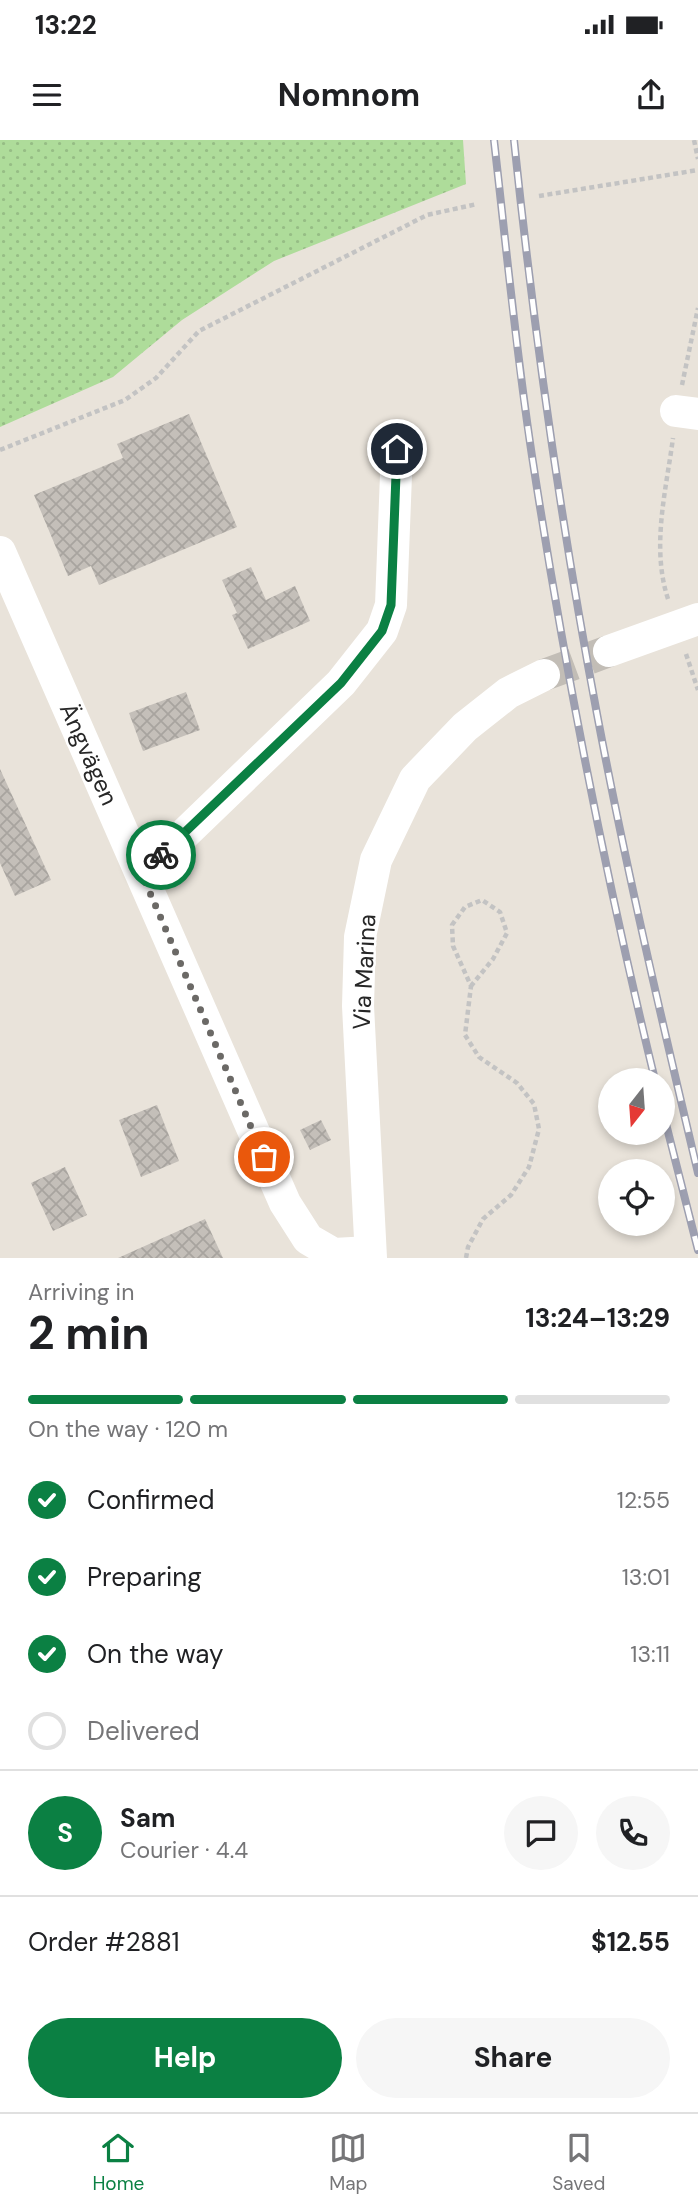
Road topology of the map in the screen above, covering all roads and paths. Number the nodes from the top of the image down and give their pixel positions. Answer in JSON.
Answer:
{"nodes":[{"id":1,"x":694,"y":140,"type":"edge"},
{"id":2,"x":698,"y":159,"type":"edge"},
{"id":3,"x":698,"y":170,"type":"edge"},
{"id":4,"x":539,"y":197,"type":"dead end"},
{"id":5,"x":477,"y":204,"type":"dead end"},
{"id":6,"x":698,"y":308,"type":"edge"},
{"id":7,"x":687,"y":413,"type":"edge"},
{"id":8,"x":397,"y":449,"type":"dead end"},
{"id":9,"x":0,"y":450,"type":"edge"},
{"id":10,"x":0,"y":552,"type":"edge"},
{"id":11,"x":661,"y":567,"type":"dead end"},
{"id":12,"x":698,"y":619,"type":"edge"},
{"id":13,"x":609,"y":651,"type":"tunnel mouth"},
{"id":14,"x":689,"y":661,"type":"dead end"},
{"id":15,"x":544,"y":675,"type":"tunnel mouth"},
{"id":16,"x":698,"y":690,"type":"edge"},
{"id":17,"x":141,"y":872,"type":"junction"},
{"id":18,"x":471,"y":986,"type":"junction"},
{"id":19,"x":370,"y":1255,"type":"edge"},
{"id":20,"x":466,"y":1258,"type":"edge"}],
"edges":[{"from":1,"to":2,"type":"path"},
{"from":3,"to":4,"type":"path"},
{"from":5,"to":9,"type":"path"},
{"from":6,"to":7,"type":"path"},
{"from":7,"to":11,"type":"path"},
{"from":8,"to":17,"type":"street"},
{"from":10,"to":17,"type":"street","name":"Ängvägen"},
{"from":12,"to":13,"type":"street"},
{"from":14,"to":16,"type":"path"},
{"from":15,"to":19,"type":"street","name":"Via Marina"},
{"from":17,"to":19,"type":"street","name":"Ängvägen"},
{"from":18,"to":18,"type":"path"},
{"from":18,"to":20,"type":"path"}]}
